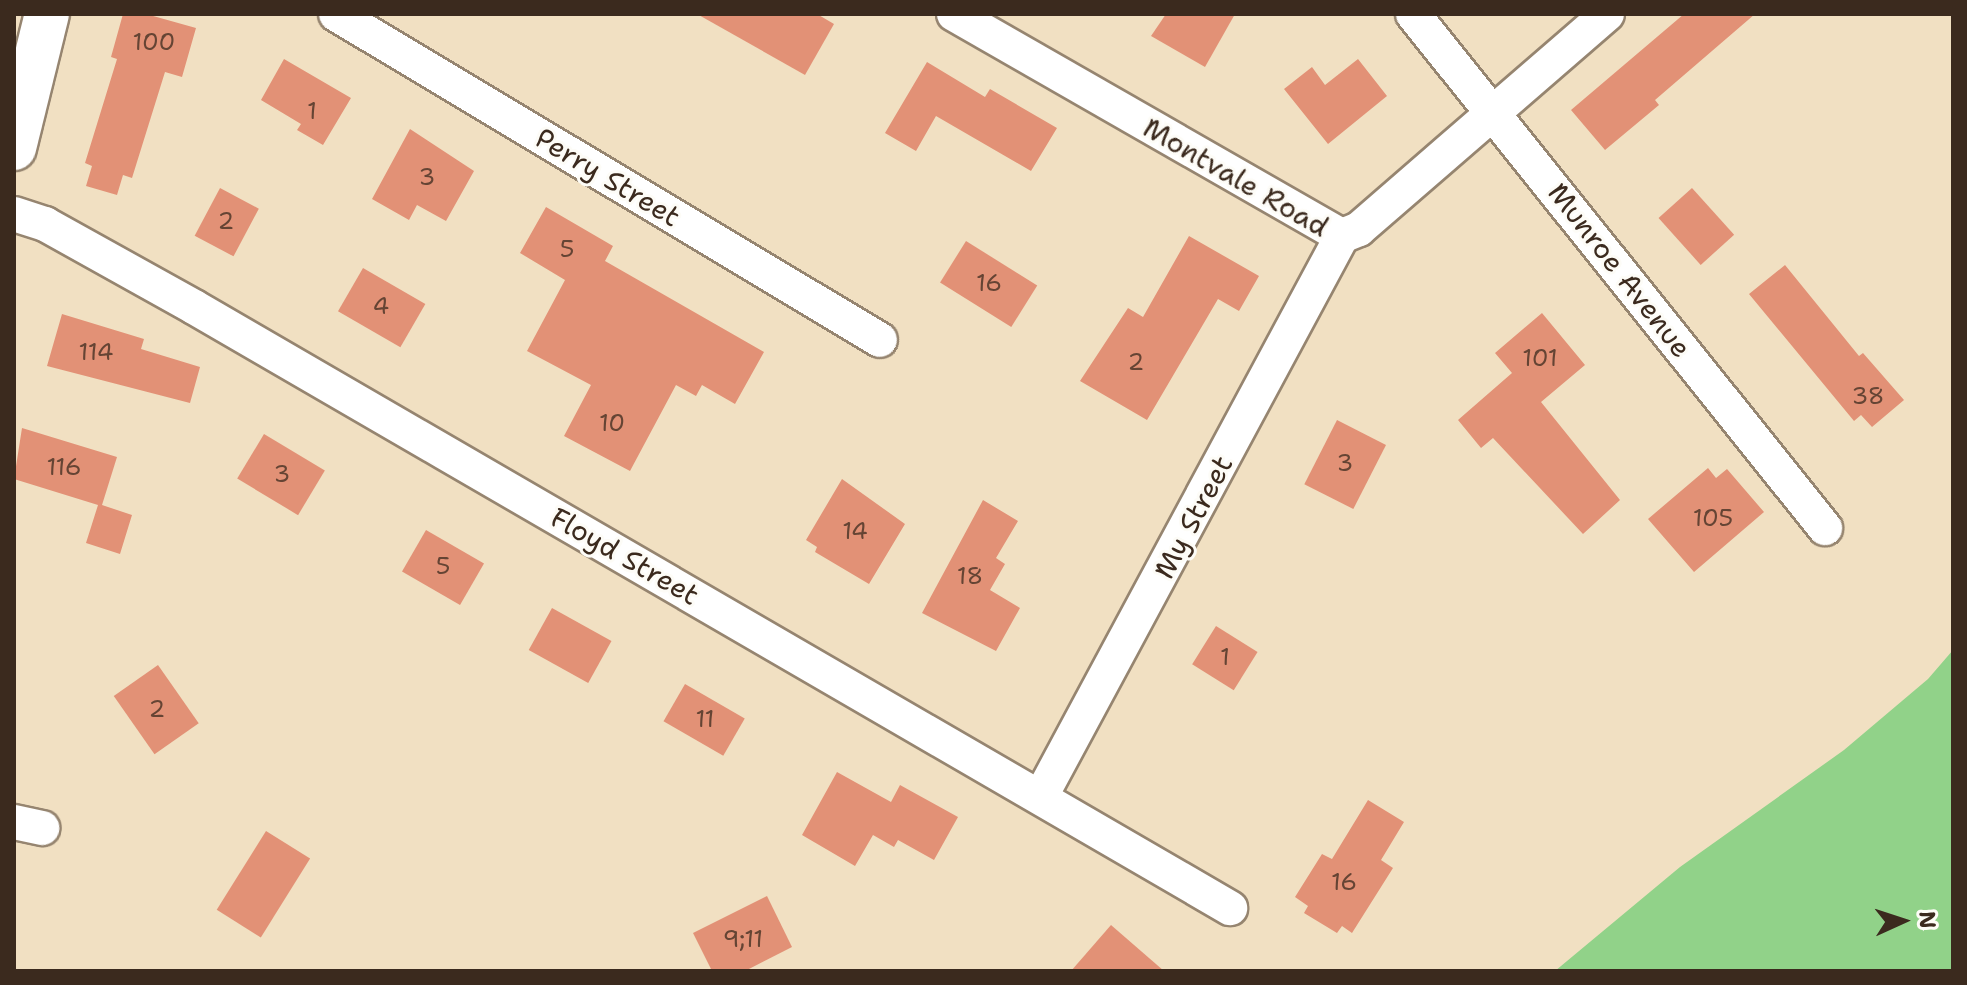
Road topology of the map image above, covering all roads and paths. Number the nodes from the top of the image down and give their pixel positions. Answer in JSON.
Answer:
{"nodes":[{"id":1,"x":47,"y":14,"type":"edge"},
{"id":2,"x":336,"y":14,"type":"edge"},
{"id":3,"x":954,"y":14,"type":"edge"},
{"id":4,"x":1413,"y":14,"type":"edge"},
{"id":5,"x":1607,"y":14,"type":"edge"},
{"id":6,"x":1493,"y":110,"type":"junction"},
{"id":7,"x":14,"y":148,"type":"edge"},
{"id":8,"x":14,"y":214,"type":"edge"},
{"id":9,"x":1342,"y":236,"type":"junction"},
{"id":10,"x":880,"y":340,"type":"dead end"},
{"id":11,"x":1825,"y":528,"type":"dead end"},
{"id":12,"x":1041,"y":796,"type":"junction"},
{"id":13,"x":1230,"y":908,"type":"dead end"}],
"edges":[{"from":1,"to":7,"type":"street"},
{"from":2,"to":10,"type":"street","name":"Perry Street"},
{"from":3,"to":9,"type":"street","name":"Montvale Road"},
{"from":4,"to":6,"type":"street","name":"Munroe Avenue"},
{"from":5,"to":6,"type":"street","name":"Montvale Road"},
{"from":6,"to":9,"type":"street","name":"Montvale Road"},
{"from":6,"to":11,"type":"street","name":"Munroe Avenue"},
{"from":8,"to":12,"type":"street","name":"Floyd Street"},
{"from":9,"to":12,"type":"street","name":"My Street"},
{"from":12,"to":13,"type":"street","name":"Floyd Street"}]}
